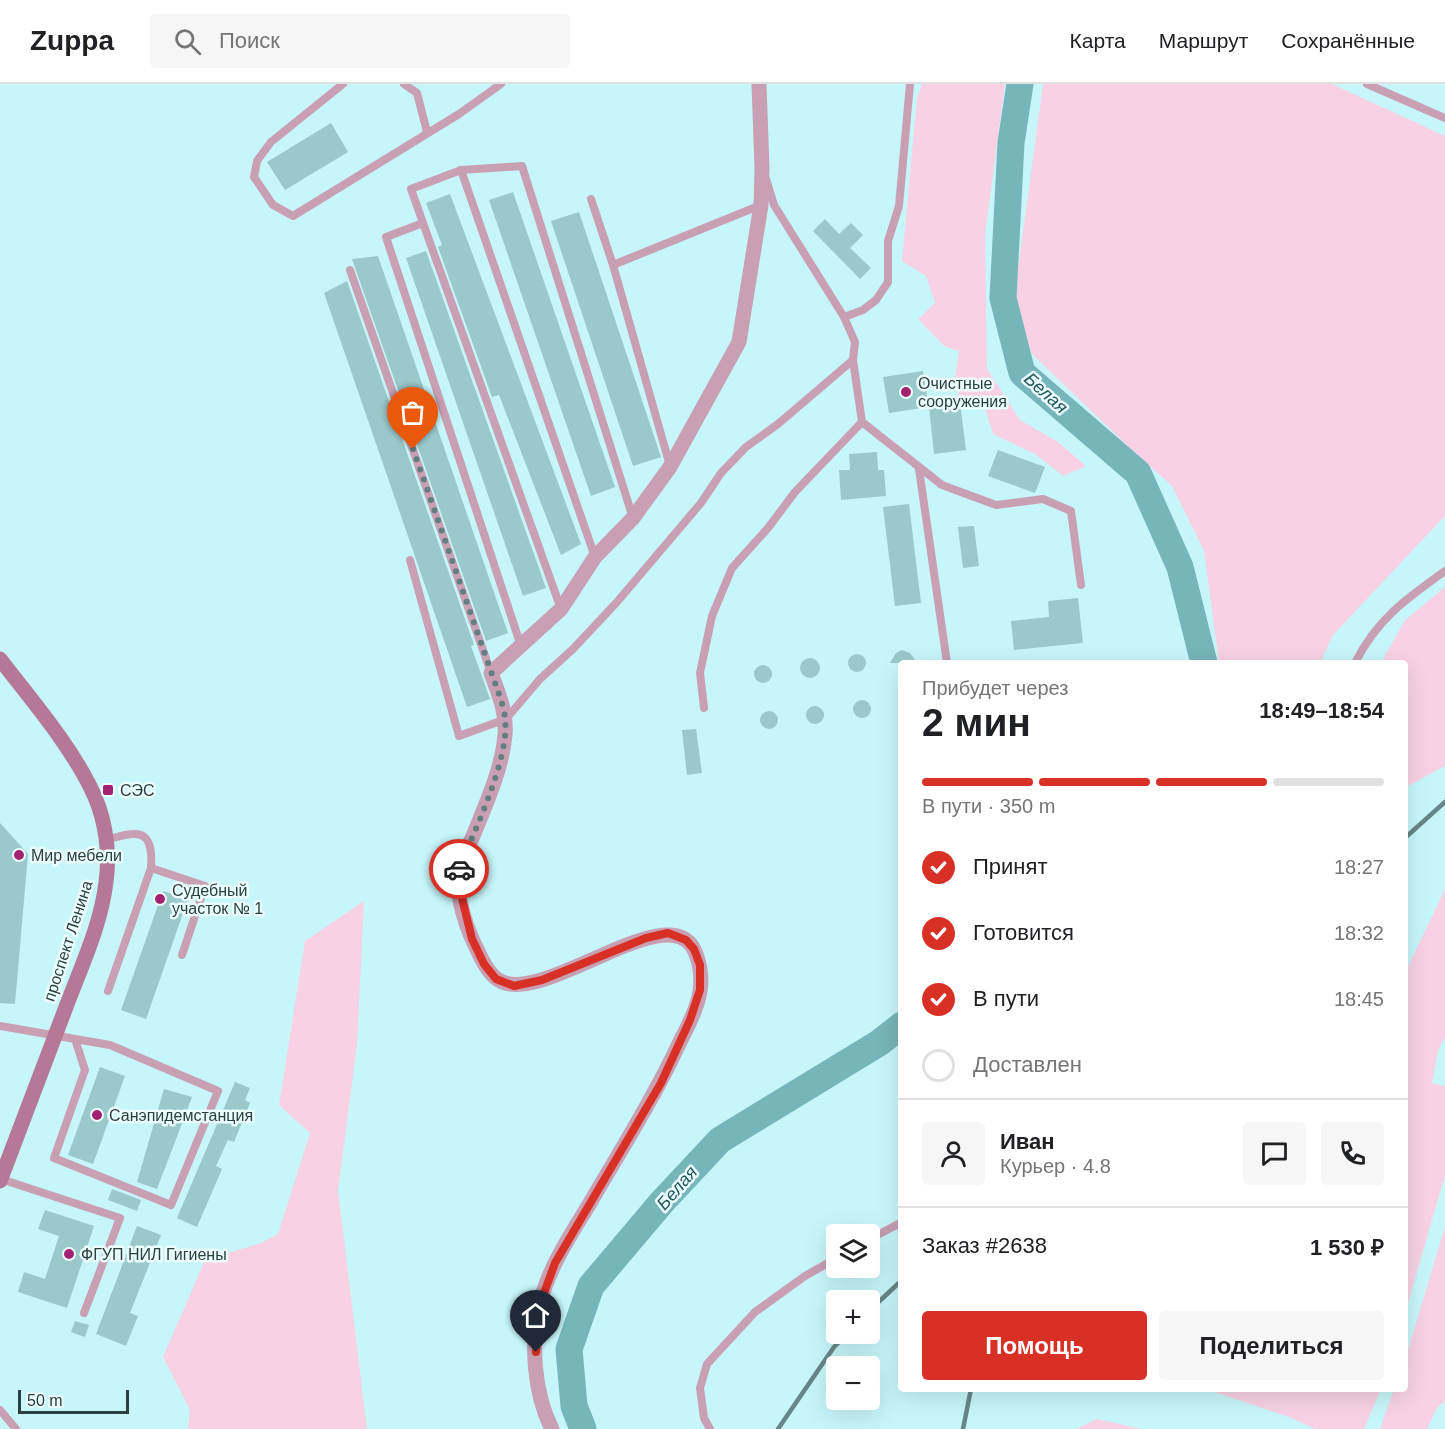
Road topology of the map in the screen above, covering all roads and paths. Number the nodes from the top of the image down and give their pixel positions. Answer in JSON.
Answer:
{"nodes":[{"id":1,"x":343,"y":84,"type":"edge"},
{"id":2,"x":404,"y":84,"type":"edge"},
{"id":3,"x":501,"y":84,"type":"edge"},
{"id":4,"x":759,"y":84,"type":"edge"},
{"id":5,"x":910,"y":84,"type":"edge"},
{"id":6,"x":1367,"y":84,"type":"edge"},
{"id":7,"x":1445,"y":118,"type":"edge"},
{"id":8,"x":427,"y":132,"type":"junction"},
{"id":9,"x":762,"y":168,"type":"junction"},
{"id":10,"x":461,"y":170,"type":"junction"},
{"id":11,"x":591,"y":199,"type":"dead end"},
{"id":12,"x":761,"y":205,"type":"junction"},
{"id":13,"x":423,"y":223,"type":"junction"},
{"id":14,"x":613,"y":265,"type":"junction"},
{"id":15,"x":350,"y":270,"type":"dead end"},
{"id":16,"x":844,"y":317,"type":"junction"},
{"id":17,"x":853,"y":360,"type":"junction"},
{"id":18,"x":862,"y":422,"type":"junction"},
{"id":19,"x":670,"y":467,"type":"junction"},
{"id":20,"x":919,"y":469,"type":"junction"},
{"id":21,"x":633,"y":518,"type":"junction"},
{"id":22,"x":595,"y":557,"type":"junction"},
{"id":23,"x":410,"y":560,"type":"dead end"},
{"id":24,"x":1445,"y":571,"type":"edge"},
{"id":25,"x":1081,"y":585,"type":"dead end"},
{"id":26,"x":561,"y":609,"type":"junction"},
{"id":27,"x":521,"y":647,"type":"junction"},
{"id":28,"x":0,"y":659,"type":"edge"},
{"id":29,"x":947,"y":660,"type":"edge"},
{"id":30,"x":1357,"y":660,"type":"edge"},
{"id":31,"x":491,"y":673,"type":"junction"},
{"id":32,"x":704,"y":708,"type":"dead end"},
{"id":33,"x":506,"y":719,"type":"junction"},
{"id":34,"x":106,"y":840,"type":"junction"},
{"id":35,"x":151,"y":868,"type":"junction"},
{"id":36,"x":182,"y":955,"type":"dead end"},
{"id":37,"x":108,"y":991,"type":"dead end"},
{"id":38,"x":0,"y":1026,"type":"edge"},
{"id":39,"x":55,"y":1035,"type":"junction"},
{"id":40,"x":75,"y":1039,"type":"junction"},
{"id":41,"x":0,"y":1180,"type":"edge"},
{"id":42,"x":898,"y":1224,"type":"edge"},
{"id":43,"x":880,"y":1234,"type":"edge"},
{"id":44,"x":826,"y":1264,"type":"edge"},
{"id":45,"x":84,"y":1313,"type":"dead end"},
{"id":46,"x":0,"y":1410,"type":"edge"},
{"id":47,"x":16,"y":1429,"type":"edge"},
{"id":48,"x":552,"y":1429,"type":"edge"},
{"id":49,"x":710,"y":1429,"type":"edge"}],
"edges":[{"from":1,"to":8,"type":"lane"},
{"from":2,"to":8,"type":"lane"},
{"from":3,"to":8,"type":"lane"},
{"from":4,"to":9,"type":"street"},
{"from":5,"to":16,"type":"lane"},
{"from":6,"to":7,"type":"lane"},
{"from":9,"to":12,"type":"street"},
{"from":9,"to":16,"type":"lane"},
{"from":10,"to":13,"type":"lane"},
{"from":10,"to":21,"type":"lane"},
{"from":10,"to":22,"type":"lane"},
{"from":11,"to":14,"type":"lane"},
{"from":12,"to":14,"type":"lane"},
{"from":12,"to":19,"type":"street"},
{"from":13,"to":26,"type":"lane"},
{"from":13,"to":27,"type":"lane"},
{"from":14,"to":19,"type":"lane"},
{"from":15,"to":31,"type":"lane"},
{"from":16,"to":17,"type":"lane"},
{"from":17,"to":18,"type":"lane"},
{"from":17,"to":33,"type":"lane"},
{"from":18,"to":20,"type":"lane"},
{"from":18,"to":32,"type":"lane"},
{"from":19,"to":21,"type":"street"},
{"from":20,"to":25,"type":"lane"},
{"from":20,"to":29,"type":"lane"},
{"from":21,"to":22,"type":"street"},
{"from":22,"to":26,"type":"street"},
{"from":23,"to":33,"type":"lane"},
{"from":24,"to":30,"type":"lane"},
{"from":26,"to":27,"type":"street"},
{"from":27,"to":31,"type":"street"},
{"from":28,"to":34,"type":"main road","name":"проспект Ленина"},
{"from":31,"to":33,"type":"street"},
{"from":33,"to":48,"type":"street"},
{"from":34,"to":35,"type":"lane"},
{"from":34,"to":39,"type":"main road","name":"проспект Ленина"},
{"from":35,"to":36,"type":"lane"},
{"from":35,"to":37,"type":"lane"},
{"from":38,"to":39,"type":"lane"},
{"from":39,"to":40,"type":"lane"},
{"from":39,"to":41,"type":"main road","name":"проспект Ленина"},
{"from":40,"to":40,"type":"lane"},
{"from":41,"to":45,"type":"lane"},
{"from":42,"to":43,"type":"lane"},
{"from":44,"to":49,"type":"lane"},
{"from":46,"to":47,"type":"lane"}]}
